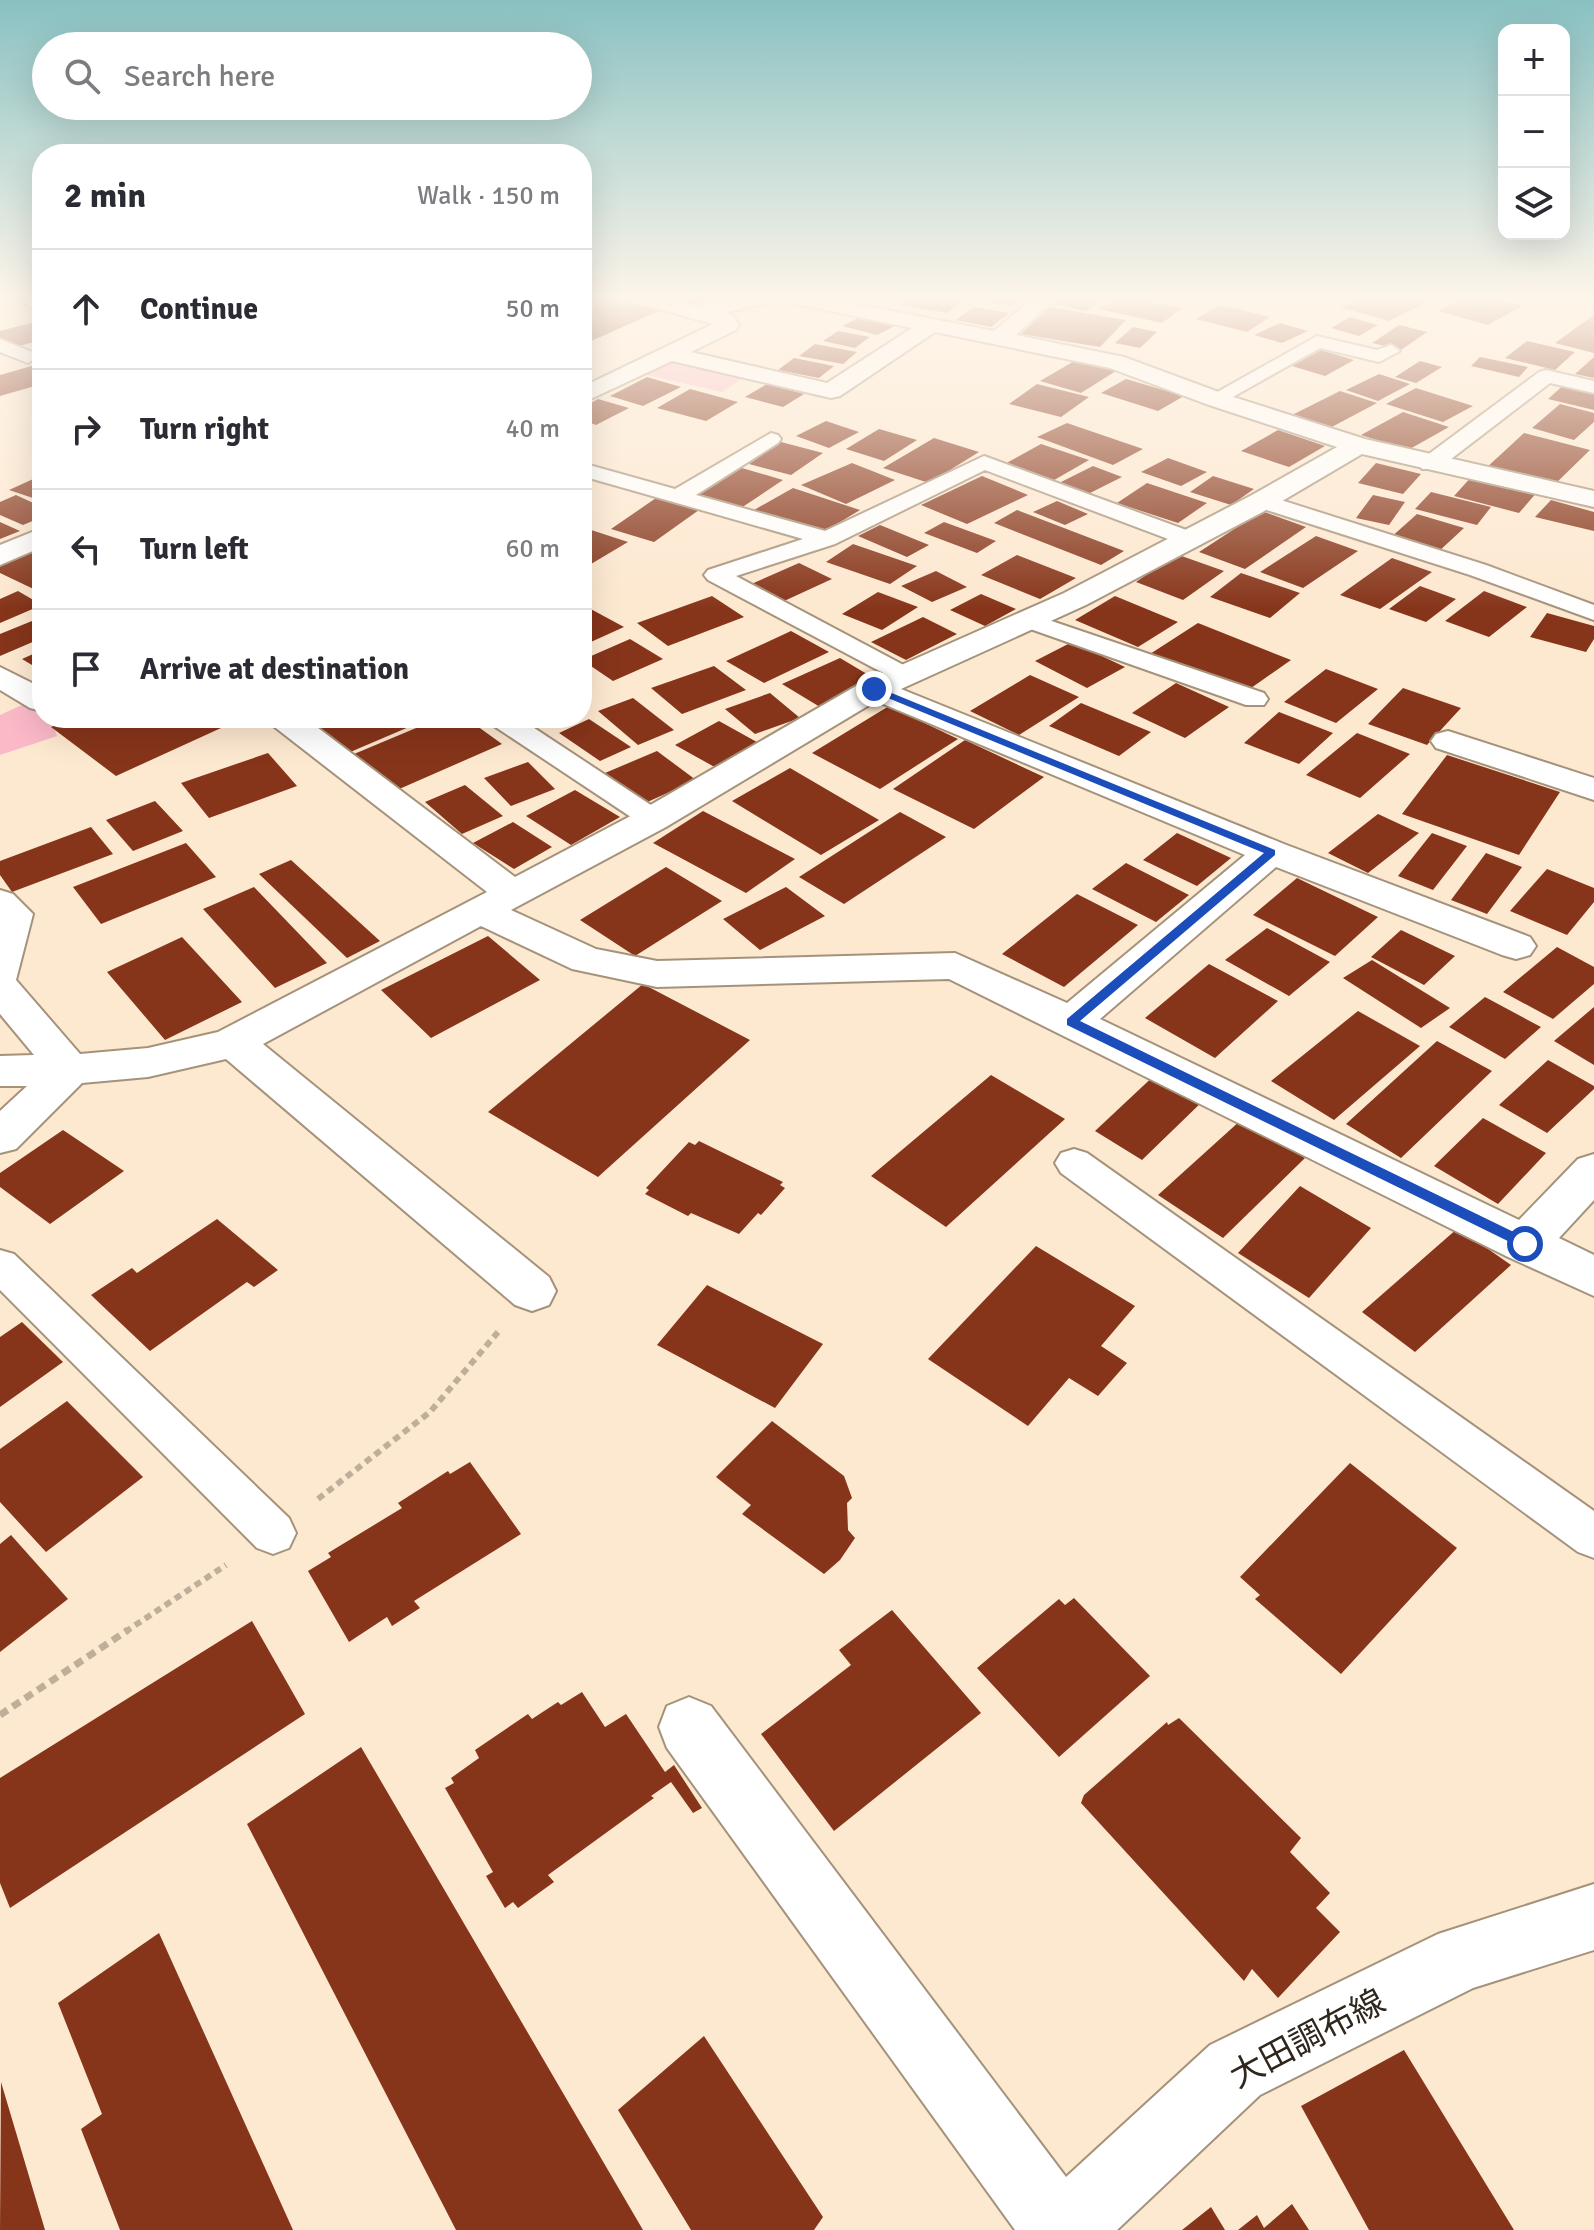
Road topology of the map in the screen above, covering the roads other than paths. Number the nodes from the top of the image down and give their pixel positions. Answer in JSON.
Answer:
{"nodes":[{"id":1,"x":1221,"y":401,"type":"edge"},
{"id":2,"x":1513,"y":401,"type":"edge"},
{"id":3,"x":771,"y":439,"type":"dead end"},
{"id":4,"x":1358,"y":445,"type":"junction"},
{"id":5,"x":1430,"y":464,"type":"junction"},
{"id":6,"x":592,"y":472,"type":"edge"},
{"id":7,"x":680,"y":495,"type":"junction"},
{"id":8,"x":1594,"y":499,"type":"edge"},
{"id":9,"x":1262,"y":501,"type":"junction"},
{"id":10,"x":827,"y":539,"type":"junction"},
{"id":11,"x":1192,"y":540,"type":"junction"},
{"id":12,"x":32,"y":541,"type":"edge"},
{"id":13,"x":0,"y":556,"type":"edge"},
{"id":14,"x":1594,"y":613,"type":"edge"},
{"id":15,"x":1028,"y":620,"type":"junction"},
{"id":16,"x":0,"y":677,"type":"edge"},
{"id":17,"x":888,"y":682,"type":"junction"},
{"id":18,"x":32,"y":695,"type":"edge"},
{"id":19,"x":1255,"y":699,"type":"dead end"},
{"id":20,"x":296,"y":728,"type":"edge"},
{"id":21,"x":516,"y":728,"type":"edge"},
{"id":22,"x":1448,"y":741,"type":"dead end"},
{"id":23,"x":1594,"y":789,"type":"edge"},
{"id":24,"x":653,"y":819,"type":"junction"},
{"id":25,"x":1271,"y":852,"type":"junction"},
{"id":26,"x":495,"y":901,"type":"junction"},
{"id":27,"x":0,"y":902,"type":"edge"},
{"id":28,"x":1516,"y":946,"type":"dead end"},
{"id":29,"x":0,"y":974,"type":"edge"},
{"id":30,"x":0,"y":987,"type":"edge"},
{"id":31,"x":1071,"y":1022,"type":"junction"},
{"id":32,"x":233,"y":1042,"type":"junction"},
{"id":33,"x":70,"y":1070,"type":"junction"},
{"id":34,"x":0,"y":1071,"type":"edge"},
{"id":35,"x":0,"y":1137,"type":"edge"},
{"id":36,"x":1074,"y":1163,"type":"dead end"},
{"id":37,"x":1594,"y":1171,"type":"edge"},
{"id":38,"x":1525,"y":1244,"type":"junction"},
{"id":39,"x":0,"y":1265,"type":"edge"},
{"id":40,"x":1594,"y":1277,"type":"edge"},
{"id":41,"x":532,"y":1291,"type":"dead end"},
{"id":42,"x":273,"y":1533,"type":"dead end"},
{"id":43,"x":1594,"y":1537,"type":"edge"},
{"id":44,"x":689,"y":1727,"type":"dead end"},
{"id":45,"x":1594,"y":1917,"type":"edge"},
{"id":46,"x":1062,"y":2230,"type":"edge"}],
"edges":[{"from":1,"to":4,"type":"street"},
{"from":2,"to":5,"type":"lane"},
{"from":3,"to":7,"type":"lane"},
{"from":4,"to":5,"type":"street"},
{"from":4,"to":9,"type":"street"},
{"from":5,"to":8,"type":"street"},
{"from":6,"to":7,"type":"lane"},
{"from":7,"to":10,"type":"lane"},
{"from":9,"to":11,"type":"street"},
{"from":9,"to":14,"type":"lane"},
{"from":10,"to":11,"type":"lane"},
{"from":10,"to":17,"type":"lane"},
{"from":11,"to":15,"type":"street"},
{"from":12,"to":13,"type":"street"},
{"from":15,"to":17,"type":"street"},
{"from":15,"to":19,"type":"lane"},
{"from":16,"to":18,"type":"street"},
{"from":17,"to":24,"type":"street"},
{"from":17,"to":25,"type":"street"},
{"from":20,"to":26,"type":"street"},
{"from":21,"to":24,"type":"lane"},
{"from":22,"to":23,"type":"street"},
{"from":24,"to":26,"type":"street"},
{"from":25,"to":28,"type":"street"},
{"from":25,"to":31,"type":"street"},
{"from":26,"to":31,"type":"street"},
{"from":26,"to":32,"type":"street"},
{"from":27,"to":29,"type":"street"},
{"from":30,"to":33,"type":"street"},
{"from":31,"to":38,"type":"street"},
{"from":32,"to":33,"type":"street"},
{"from":32,"to":41,"type":"street"},
{"from":33,"to":34,"type":"street"},
{"from":33,"to":35,"type":"street"},
{"from":36,"to":43,"type":"lane"},
{"from":37,"to":38,"type":"street"},
{"from":38,"to":40,"type":"street"},
{"from":39,"to":42,"type":"lane"},
{"from":44,"to":46,"type":"street"},
{"from":45,"to":46,"type":"street","name":"大田調布線"}]}
